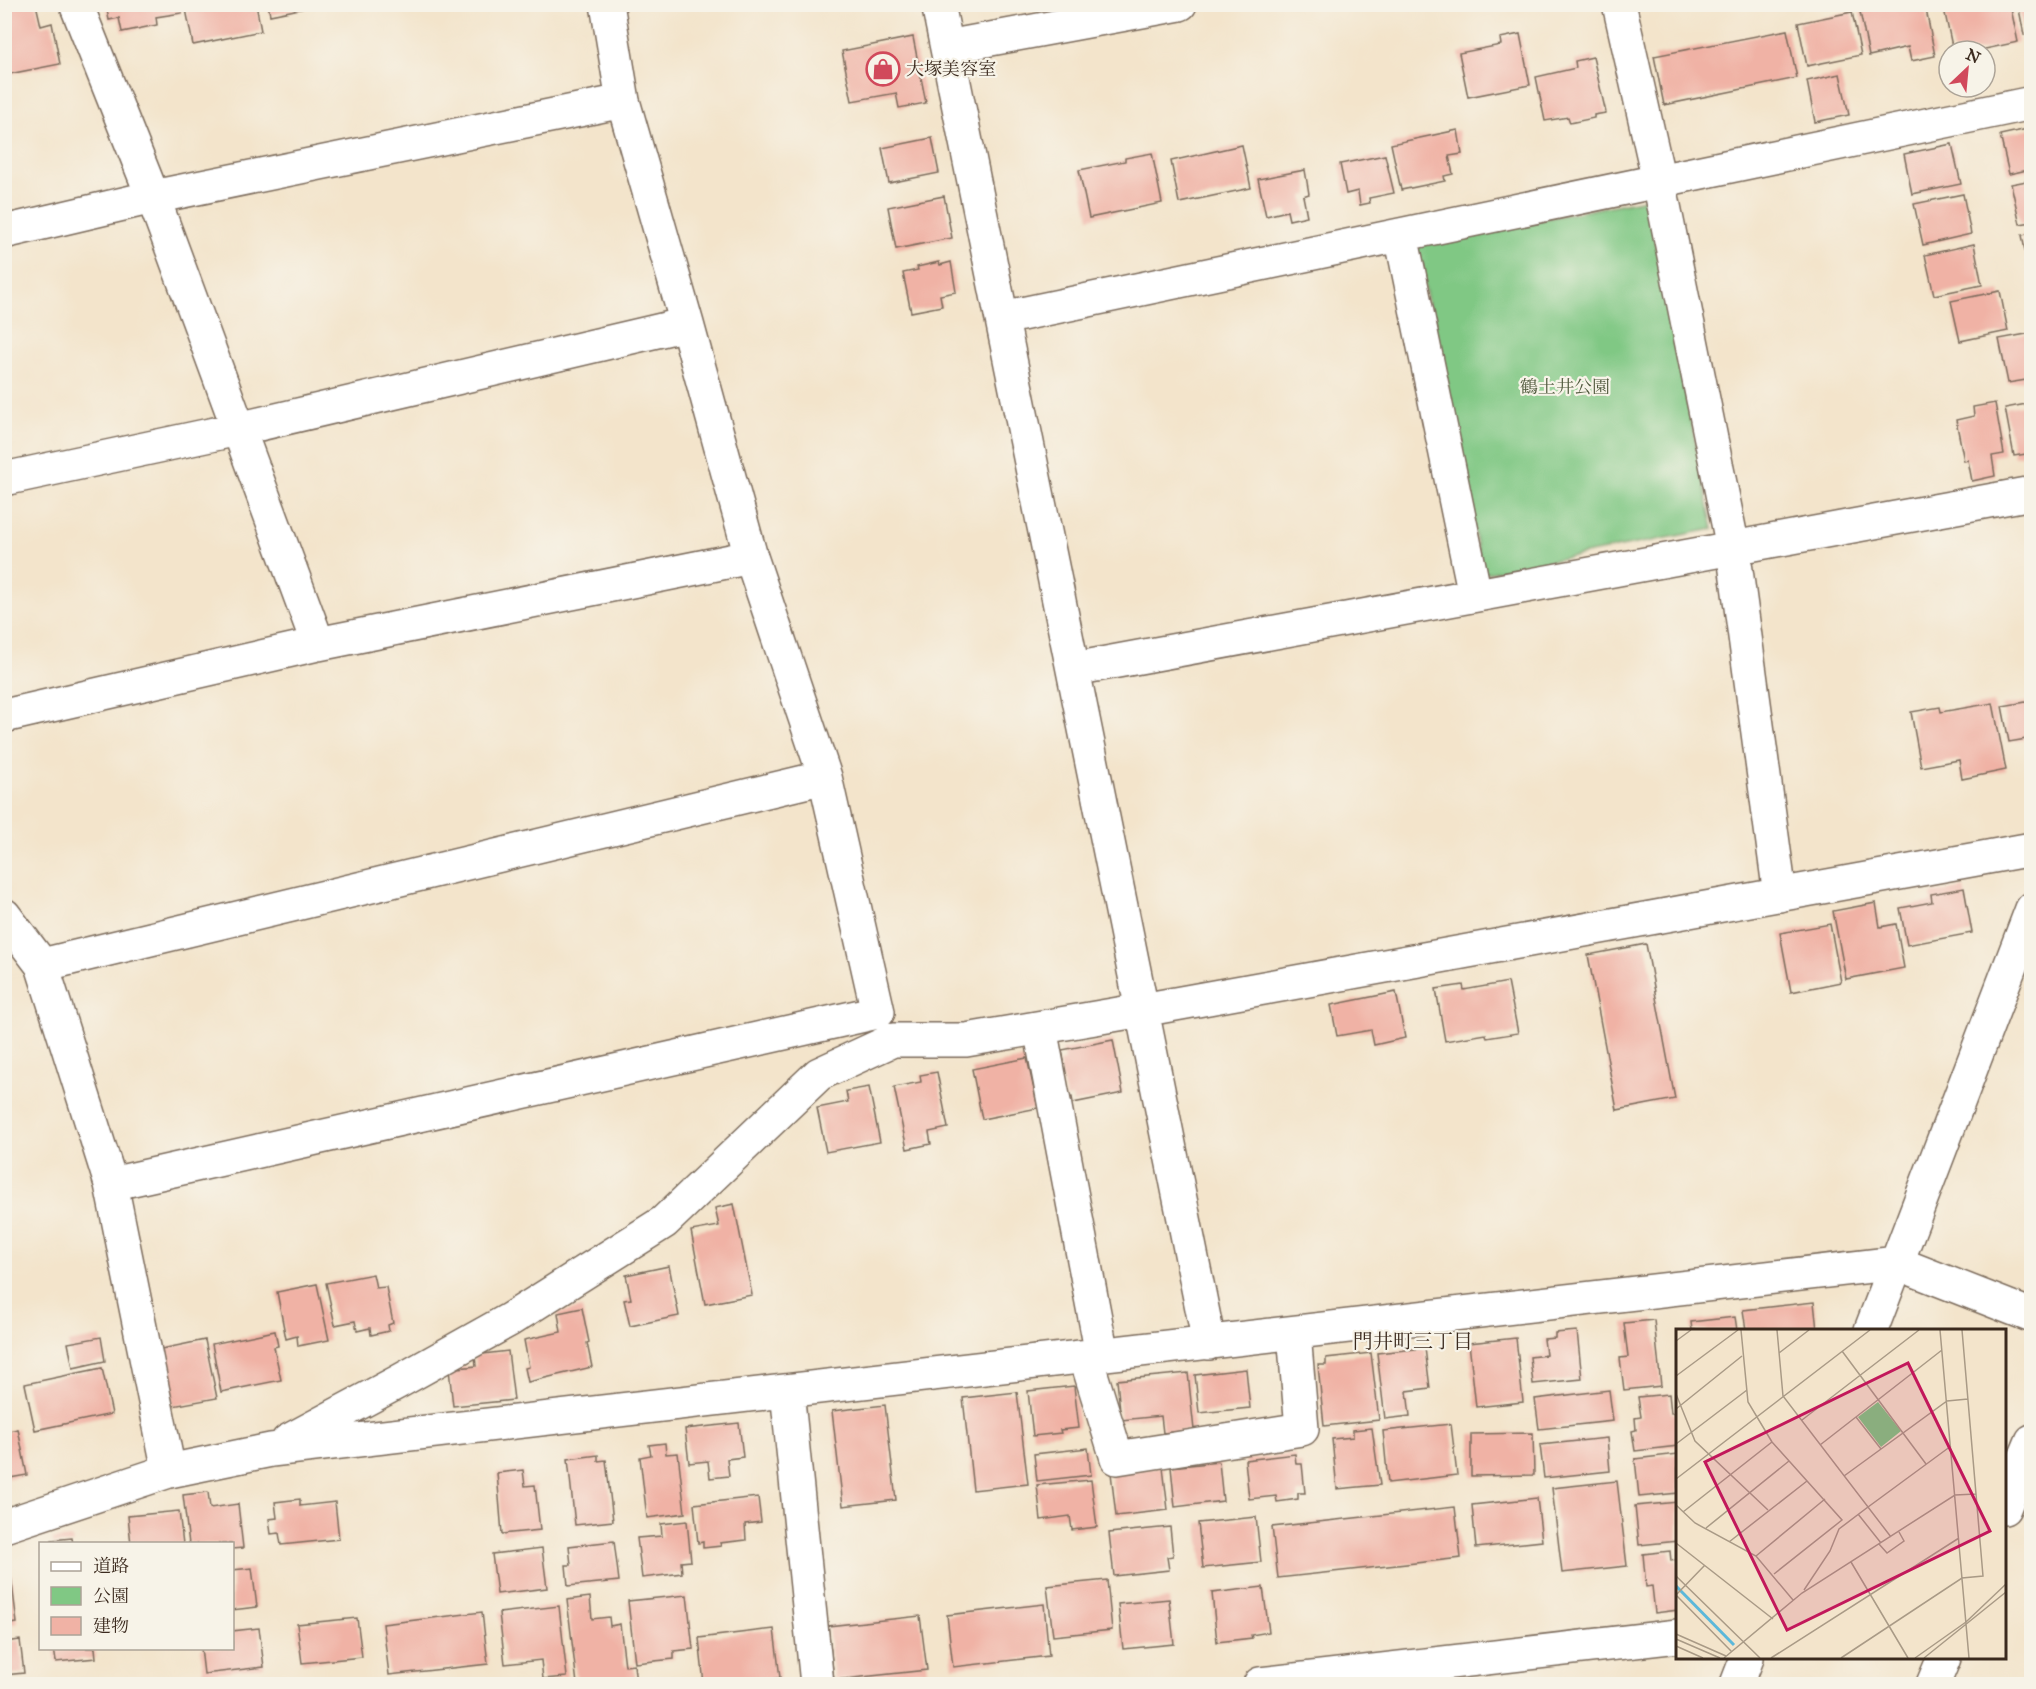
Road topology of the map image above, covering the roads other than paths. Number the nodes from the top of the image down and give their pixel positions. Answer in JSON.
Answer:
{"nodes":[{"id":1,"x":76,"y":4,"type":"edge"},
{"id":2,"x":606,"y":4,"type":"edge"},
{"id":3,"x":938,"y":4,"type":"edge"},
{"id":4,"x":1180,"y":4,"type":"edge"},
{"id":5,"x":1619,"y":4,"type":"edge"},
{"id":6,"x":947,"y":47,"type":"junction"},
{"id":7,"x":623,"y":101,"type":"junction"},
{"id":8,"x":2031,"y":103,"type":"edge"},
{"id":9,"x":1659,"y":181,"type":"junction"},
{"id":10,"x":153,"y":197,"type":"junction"},
{"id":11,"x":4,"y":232,"type":"edge"},
{"id":12,"x":1401,"y":235,"type":"junction"},
{"id":13,"x":1002,"y":318,"type":"junction"},
{"id":14,"x":687,"y":324,"type":"junction"},
{"id":15,"x":238,"y":429,"type":"junction"},
{"id":16,"x":4,"y":479,"type":"edge"},
{"id":17,"x":2031,"y":494,"type":"edge"},
{"id":18,"x":1733,"y":548,"type":"junction"},
{"id":19,"x":751,"y":557,"type":"junction"},
{"id":20,"x":1475,"y":596,"type":"junction"},
{"id":21,"x":318,"y":644,"type":"junction"},
{"id":22,"x":1074,"y":669,"type":"junction"},
{"id":23,"x":4,"y":716,"type":"edge"},
{"id":24,"x":825,"y":777,"type":"junction"},
{"id":25,"x":2031,"y":849,"type":"edge"},
{"id":26,"x":1780,"y":895,"type":"junction"},
{"id":27,"x":2031,"y":909,"type":"edge"},
{"id":28,"x":4,"y":915,"type":"edge"},
{"id":29,"x":42,"y":965,"type":"junction"},
{"id":30,"x":1142,"y":1010,"type":"junction"},
{"id":31,"x":886,"y":1026,"type":"junction"},
{"id":32,"x":1040,"y":1028,"type":"junction"},
{"id":33,"x":111,"y":1184,"type":"junction"},
{"id":34,"x":1897,"y":1263,"type":"junction"},
{"id":35,"x":2031,"y":1316,"type":"edge"},
{"id":36,"x":1871,"y":1329,"type":"edge"},
{"id":37,"x":1294,"y":1333,"type":"junction"},
{"id":38,"x":1209,"y":1343,"type":"junction"},
{"id":39,"x":1094,"y":1356,"type":"junction"},
{"id":40,"x":786,"y":1391,"type":"junction"},
{"id":41,"x":2031,"y":1442,"type":"edge"},
{"id":42,"x":271,"y":1450,"type":"junction"},
{"id":43,"x":169,"y":1471,"type":"junction"},
{"id":44,"x":2006,"y":1503,"type":"edge"},
{"id":45,"x":4,"y":1526,"type":"edge"},
{"id":46,"x":1676,"y":1636,"type":"edge"},
{"id":47,"x":1747,"y":1659,"type":"edge"},
{"id":48,"x":1944,"y":1659,"type":"edge"},
{"id":49,"x":817,"y":1684,"type":"edge"},
{"id":50,"x":1260,"y":1684,"type":"edge"},
{"id":51,"x":1737,"y":1684,"type":"edge"},
{"id":52,"x":1933,"y":1684,"type":"edge"}],
"edges":[{"from":1,"to":10,"type":"street"},
{"from":2,"to":7,"type":"street"},
{"from":3,"to":6,"type":"street"},
{"from":4,"to":6,"type":"street"},
{"from":5,"to":9,"type":"street"},
{"from":6,"to":13,"type":"street"},
{"from":7,"to":10,"type":"street"},
{"from":7,"to":14,"type":"street"},
{"from":8,"to":9,"type":"street"},
{"from":9,"to":12,"type":"street"},
{"from":9,"to":18,"type":"street"},
{"from":10,"to":11,"type":"street"},
{"from":10,"to":15,"type":"street"},
{"from":12,"to":13,"type":"street"},
{"from":12,"to":20,"type":"street"},
{"from":13,"to":22,"type":"street"},
{"from":14,"to":15,"type":"street"},
{"from":14,"to":19,"type":"street"},
{"from":15,"to":16,"type":"street"},
{"from":15,"to":21,"type":"street"},
{"from":17,"to":18,"type":"street"},
{"from":18,"to":20,"type":"street"},
{"from":18,"to":26,"type":"street"},
{"from":19,"to":21,"type":"street"},
{"from":19,"to":24,"type":"street"},
{"from":20,"to":22,"type":"street"},
{"from":21,"to":23,"type":"street"},
{"from":22,"to":30,"type":"street"},
{"from":24,"to":29,"type":"street"},
{"from":24,"to":31,"type":"street"},
{"from":25,"to":26,"type":"street"},
{"from":26,"to":30,"type":"street"},
{"from":27,"to":34,"type":"street"},
{"from":28,"to":29,"type":"street"},
{"from":29,"to":33,"type":"street"},
{"from":30,"to":32,"type":"street"},
{"from":30,"to":38,"type":"street"},
{"from":31,"to":32,"type":"street"},
{"from":31,"to":33,"type":"street"},
{"from":31,"to":42,"type":"street"},
{"from":32,"to":39,"type":"street"},
{"from":33,"to":43,"type":"street"},
{"from":34,"to":35,"type":"street"},
{"from":34,"to":36,"type":"street"},
{"from":34,"to":37,"type":"street"},
{"from":37,"to":38,"type":"street"},
{"from":37,"to":39,"type":"street"},
{"from":38,"to":39,"type":"street"},
{"from":39,"to":40,"type":"street"},
{"from":40,"to":42,"type":"street"},
{"from":40,"to":49,"type":"street"},
{"from":41,"to":44,"type":"street"},
{"from":42,"to":43,"type":"street"},
{"from":43,"to":45,"type":"street"},
{"from":46,"to":50,"type":"street"},
{"from":47,"to":51,"type":"street"},
{"from":48,"to":52,"type":"street"}]}
